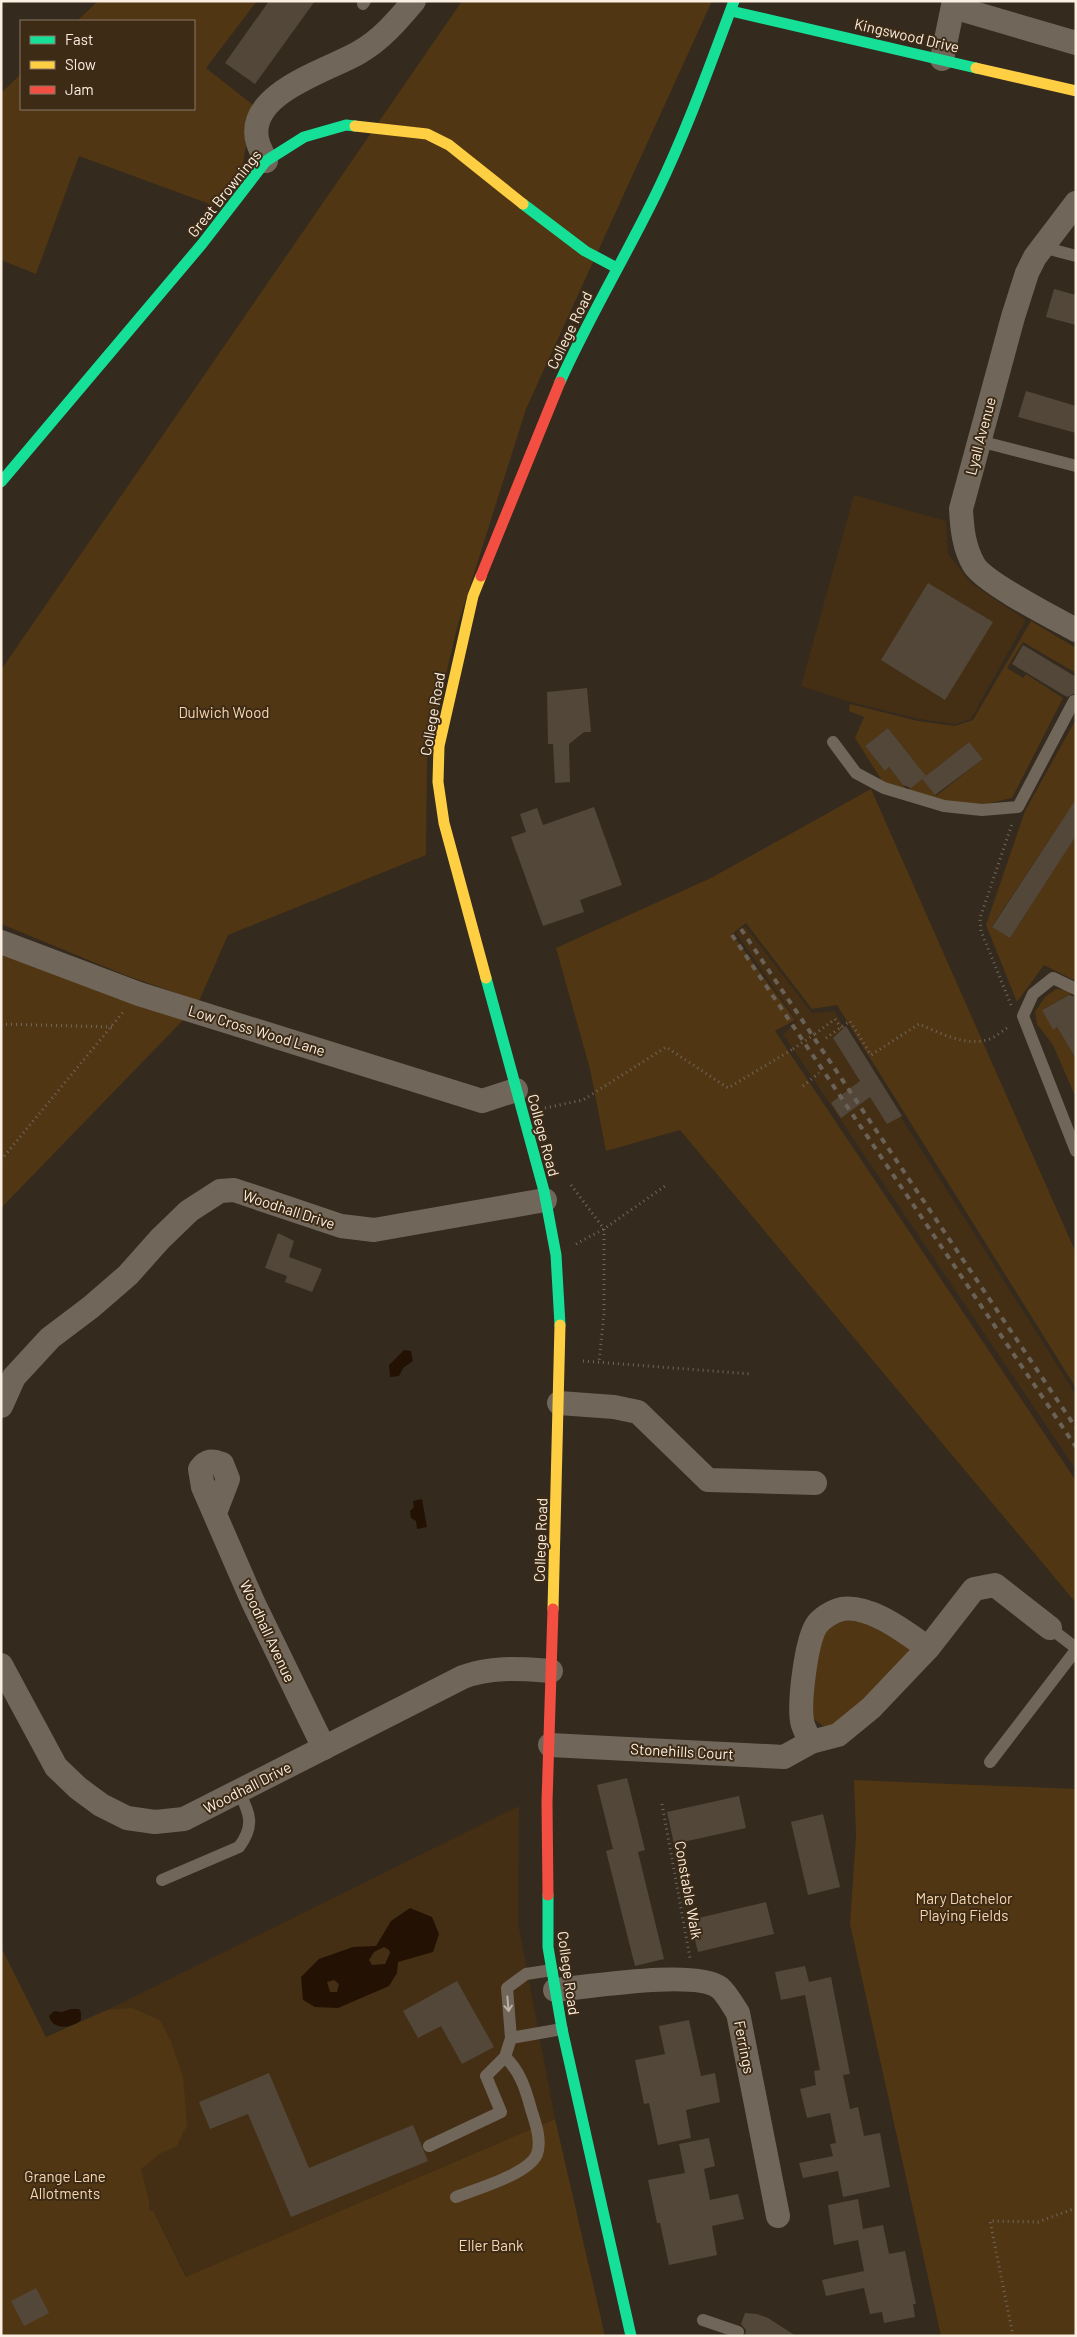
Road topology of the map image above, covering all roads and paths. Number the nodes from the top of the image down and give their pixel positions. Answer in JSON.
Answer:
{"nodes":[{"id":1,"x":414,"y":1,"type":"edge"},
{"id":2,"x":953,"y":4,"type":"edge"},
{"id":3,"x":732,"y":6,"type":"edge"},
{"id":4,"x":1076,"y":43,"type":"edge"},
{"id":5,"x":942,"y":59,"type":"junction"},
{"id":6,"x":1076,"y":91,"type":"edge"},
{"id":7,"x":266,"y":161,"type":"junction"},
{"id":8,"x":1076,"y":203,"type":"edge"},
{"id":9,"x":1042,"y":247,"type":"junction"},
{"id":10,"x":1076,"y":256,"type":"edge"},
{"id":11,"x":617,"y":268,"type":"junction"},
{"id":12,"x":979,"y":441,"type":"junction"},
{"id":13,"x":1076,"y":466,"type":"edge"},
{"id":14,"x":1,"y":482,"type":"edge"},
{"id":15,"x":1076,"y":630,"type":"edge"},
{"id":16,"x":1074,"y":701,"type":"dead end"},
{"id":17,"x":833,"y":742,"type":"dead end"},
{"id":18,"x":1018,"y":807,"type":"junction"},
{"id":19,"x":1,"y":942,"type":"edge"},
{"id":20,"x":1076,"y":989,"type":"edge"},
{"id":21,"x":139,"y":994,"type":"junction"},
{"id":22,"x":1015,"y":1013,"type":"dead end"},
{"id":23,"x":1,"y":1024,"type":"edge"},
{"id":24,"x":112,"y":1027,"type":"junction"},
{"id":25,"x":841,"y":1028,"type":"junction"},
{"id":26,"x":1004,"y":1030,"type":"dead end"},
{"id":27,"x":826,"y":1038,"type":"dead end"},
{"id":28,"x":819,"y":1073,"type":"dead end"},
{"id":29,"x":803,"y":1086,"type":"dead end"},
{"id":30,"x":516,"y":1090,"type":"junction"},
{"id":31,"x":541,"y":1109,"type":"dead end"},
{"id":32,"x":1076,"y":1151,"type":"edge"},
{"id":33,"x":1,"y":1160,"type":"edge"},
{"id":34,"x":668,"y":1184,"type":"dead end"},
{"id":35,"x":571,"y":1185,"type":"dead end"},
{"id":36,"x":545,"y":1200,"type":"junction"},
{"id":37,"x":604,"y":1229,"type":"junction"},
{"id":38,"x":556,"y":1255,"type":"junction"},
{"id":39,"x":560,"y":1361,"type":"junction"},
{"id":40,"x":599,"y":1362,"type":"junction"},
{"id":41,"x":751,"y":1374,"type":"dead end"},
{"id":42,"x":559,"y":1403,"type":"junction"},
{"id":43,"x":1,"y":1406,"type":"edge"},
{"id":44,"x":815,"y":1483,"type":"dead end"},
{"id":45,"x":215,"y":1513,"type":"dead end"},
{"id":46,"x":1050,"y":1628,"type":"joint"},
{"id":47,"x":928,"y":1648,"type":"junction"},
{"id":48,"x":1076,"y":1649,"type":"edge"},
{"id":49,"x":1,"y":1665,"type":"edge"},
{"id":50,"x":551,"y":1671,"type":"junction"},
{"id":51,"x":811,"y":1742,"type":"junction"},
{"id":52,"x":550,"y":1744,"type":"junction"},
{"id":53,"x":324,"y":1748,"type":"junction"},
{"id":54,"x":990,"y":1762,"type":"dead end"},
{"id":55,"x":239,"y":1792,"type":"junction"},
{"id":56,"x":662,"y":1804,"type":"dead end"},
{"id":57,"x":162,"y":1880,"type":"dead end"},
{"id":58,"x":554,"y":1980,"type":"junction"},
{"id":59,"x":695,"y":1981,"type":"junction"},
{"id":60,"x":562,"y":2028,"type":"junction"},
{"id":61,"x":511,"y":2038,"type":"junction"},
{"id":62,"x":505,"y":2057,"type":"junction"},
{"id":63,"x":429,"y":2146,"type":"dead end"},
{"id":64,"x":456,"y":2197,"type":"dead end"},
{"id":65,"x":1076,"y":2208,"type":"edge"},
{"id":66,"x":778,"y":2216,"type":"dead end"},
{"id":67,"x":703,"y":2320,"type":"dead end"},
{"id":68,"x":738,"y":2332,"type":"dead end"},
{"id":69,"x":631,"y":2336,"type":"edge"},
{"id":70,"x":1013,"y":2336,"type":"edge"}],
"edges":[{"from":1,"to":7,"type":"street"},
{"from":2,"to":4,"type":"street"},
{"from":2,"to":5,"type":"street"},
{"from":3,"to":5,"type":"street","name":"Kingswood Drive"},
{"from":3,"to":11,"type":"street","name":"College Road"},
{"from":5,"to":6,"type":"street","name":"Kingswood Drive"},
{"from":7,"to":11,"type":"street","name":"Great Brownings"},
{"from":7,"to":14,"type":"street","name":"Great Brownings"},
{"from":8,"to":9,"type":"street","name":"Lyall Avenue"},
{"from":9,"to":10,"type":"lane"},
{"from":9,"to":12,"type":"street","name":"Lyall Avenue"},
{"from":11,"to":30,"type":"street","name":"College Road"},
{"from":12,"to":13,"type":"lane"},
{"from":12,"to":15,"type":"street","name":"Lyall Avenue"},
{"from":16,"to":18,"type":"lane"},
{"from":17,"to":18,"type":"lane"},
{"from":18,"to":22,"type":"path"},
{"from":19,"to":21,"type":"street","name":"Low Cross Wood Lane"},
{"from":20,"to":32,"type":"lane"},
{"from":21,"to":24,"type":"path"},
{"from":21,"to":30,"type":"street","name":"Low Cross Wood Lane"},
{"from":23,"to":24,"type":"path"},
{"from":24,"to":33,"type":"path"},
{"from":25,"to":26,"type":"path"},
{"from":25,"to":27,"type":"path"},
{"from":25,"to":31,"type":"path","bridge":true},
{"from":28,"to":29,"type":"path"},
{"from":30,"to":36,"type":"street","name":"College Road"},
{"from":34,"to":37,"type":"path"},
{"from":35,"to":37,"type":"path"},
{"from":36,"to":38,"type":"street","name":"College Road"},
{"from":36,"to":43,"type":"street","name":"Woodhall Drive"},
{"from":37,"to":38,"type":"path"},
{"from":37,"to":40,"type":"path"},
{"from":38,"to":39,"type":"street","name":"College Road"},
{"from":39,"to":40,"type":"path"},
{"from":39,"to":42,"type":"street","name":"College Road"},
{"from":40,"to":41,"type":"path"},
{"from":42,"to":44,"type":"street"},
{"from":42,"to":50,"type":"street","name":"College Road"},
{"from":45,"to":53,"type":"street","name":"Woodhall Avenue"},
{"from":46,"to":47,"type":"street","name":"Stonehills Court"},
{"from":46,"to":48,"type":"lane"},
{"from":47,"to":51,"type":"street","name":"Stonehills Court"},
{"from":47,"to":51,"type":"street"},
{"from":48,"to":54,"type":"lane"},
{"from":49,"to":55,"type":"street","name":"Woodhall Drive"},
{"from":50,"to":52,"type":"street","name":"College Road"},
{"from":50,"to":53,"type":"street","name":"Woodhall Drive"},
{"from":51,"to":52,"type":"street","name":"Stonehills Court"},
{"from":52,"to":58,"type":"street","name":"College Road"},
{"from":53,"to":55,"type":"street","name":"Woodhall Drive"},
{"from":55,"to":57,"type":"lane"},
{"from":56,"to":59,"type":"path","name":"Constable Walk"},
{"from":58,"to":59,"type":"street","name":"Ferrings"},
{"from":58,"to":60,"type":"street","name":"College Road"},
{"from":58,"to":61,"type":"lane","one_way":true},
{"from":59,"to":66,"type":"street","name":"Ferrings"},
{"from":60,"to":61,"type":"lane"},
{"from":60,"to":69,"type":"street","name":"College Road"},
{"from":61,"to":62,"type":"lane"},
{"from":62,"to":63,"type":"lane"},
{"from":62,"to":64,"type":"lane"},
{"from":65,"to":70,"type":"path"},
{"from":67,"to":68,"type":"lane"}]}
